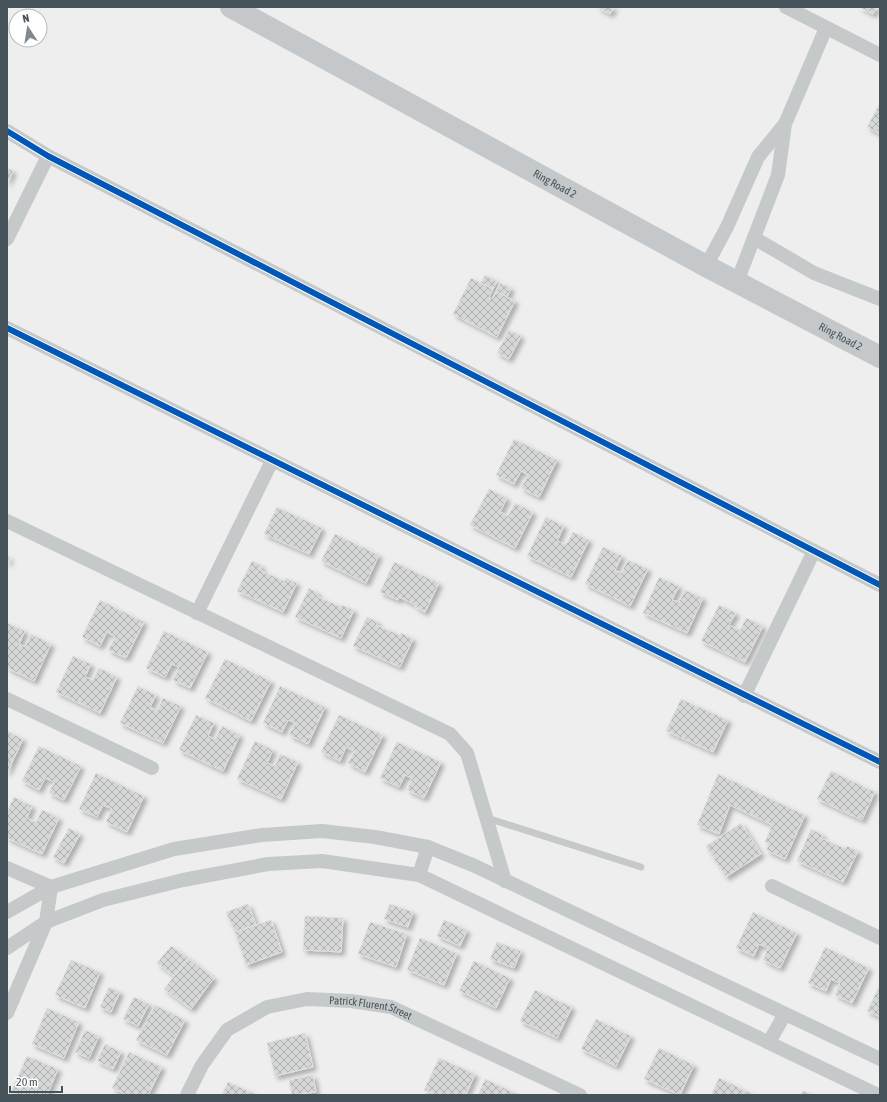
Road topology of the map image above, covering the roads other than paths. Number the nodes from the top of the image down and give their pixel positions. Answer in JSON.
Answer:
{"nodes":[{"id":1,"x":231,"y":7,"type":"edge"},
{"id":2,"x":786,"y":7,"type":"edge"},
{"id":3,"x":826,"y":28,"type":"junction"},
{"id":4,"x":880,"y":56,"type":"edge"},
{"id":5,"x":785,"y":124,"type":"junction"},
{"id":6,"x":7,"y":131,"type":"edge"},
{"id":7,"x":48,"y":156,"type":"junction"},
{"id":8,"x":754,"y":238,"type":"junction"},
{"id":9,"x":7,"y":239,"type":"edge"},
{"id":10,"x":706,"y":266,"type":"junction"},
{"id":11,"x":737,"y":282,"type":"junction"},
{"id":12,"x":880,"y":298,"type":"edge"},
{"id":13,"x":7,"y":328,"type":"edge"},
{"id":14,"x":880,"y":357,"type":"edge"},
{"id":15,"x":272,"y":461,"type":"junction"},
{"id":16,"x":7,"y":521,"type":"edge"},
{"id":17,"x":814,"y":551,"type":"junction"},
{"id":18,"x":880,"y":585,"type":"edge"},
{"id":19,"x":198,"y":613,"type":"junction"},
{"id":20,"x":744,"y":696,"type":"junction"},
{"id":21,"x":7,"y":699,"type":"edge"},
{"id":22,"x":880,"y":762,"type":"edge"},
{"id":23,"x":152,"y":768,"type":"dead end"},
{"id":24,"x":487,"y":818,"type":"junction"},
{"id":25,"x":428,"y":847,"type":"junction"},
{"id":26,"x":641,"y":867,"type":"dead end"},
{"id":27,"x":7,"y":868,"type":"edge"},
{"id":28,"x":419,"y":875,"type":"junction"},
{"id":29,"x":505,"y":881,"type":"junction"},
{"id":30,"x":772,"y":886,"type":"dead end"},
{"id":31,"x":51,"y":887,"type":"junction"},
{"id":32,"x":7,"y":912,"type":"edge"},
{"id":33,"x":46,"y":922,"type":"junction"},
{"id":34,"x":880,"y":938,"type":"edge"},
{"id":35,"x":7,"y":948,"type":"edge"},
{"id":36,"x":7,"y":1013,"type":"edge"},
{"id":37,"x":785,"y":1014,"type":"junction"},
{"id":38,"x":769,"y":1042,"type":"junction"},
{"id":39,"x":880,"y":1059,"type":"edge"},
{"id":40,"x":187,"y":1095,"type":"edge"},
{"id":41,"x":580,"y":1095,"type":"edge"},
{"id":42,"x":878,"y":1095,"type":"edge"}],
"edges":[{"from":1,"to":10,"type":"main road","name":"Ring Road 2"},
{"from":2,"to":3,"type":"street"},
{"from":3,"to":4,"type":"street"},
{"from":3,"to":5,"type":"street"},
{"from":5,"to":8,"type":"street"},
{"from":5,"to":10,"type":"street"},
{"from":6,"to":7,"type":"street"},
{"from":7,"to":9,"type":"street"},
{"from":7,"to":17,"type":"street"},
{"from":8,"to":11,"type":"street"},
{"from":8,"to":12,"type":"street"},
{"from":10,"to":11,"type":"main road","name":"Ring Road 2"},
{"from":11,"to":14,"type":"main road","name":"Ring Road 2"},
{"from":13,"to":15,"type":"street"},
{"from":15,"to":19,"type":"street"},
{"from":15,"to":20,"type":"street"},
{"from":16,"to":19,"type":"street"},
{"from":17,"to":18,"type":"street"},
{"from":17,"to":20,"type":"street"},
{"from":19,"to":24,"type":"street"},
{"from":20,"to":22,"type":"street"},
{"from":21,"to":23,"type":"street"},
{"from":24,"to":26,"type":"lane"},
{"from":24,"to":29,"type":"street"},
{"from":25,"to":28,"type":"street"},
{"from":25,"to":29,"type":"street"},
{"from":25,"to":31,"type":"street"},
{"from":27,"to":31,"type":"street"},
{"from":28,"to":33,"type":"street"},
{"from":28,"to":38,"type":"street"},
{"from":29,"to":37,"type":"street"},
{"from":30,"to":34,"type":"street"},
{"from":31,"to":32,"type":"street"},
{"from":31,"to":33,"type":"street"},
{"from":33,"to":35,"type":"street"},
{"from":33,"to":36,"type":"street"},
{"from":37,"to":38,"type":"street"},
{"from":37,"to":39,"type":"street"},
{"from":38,"to":42,"type":"street"},
{"from":40,"to":41,"type":"street","name":"Patrick Flurent Street"}]}
